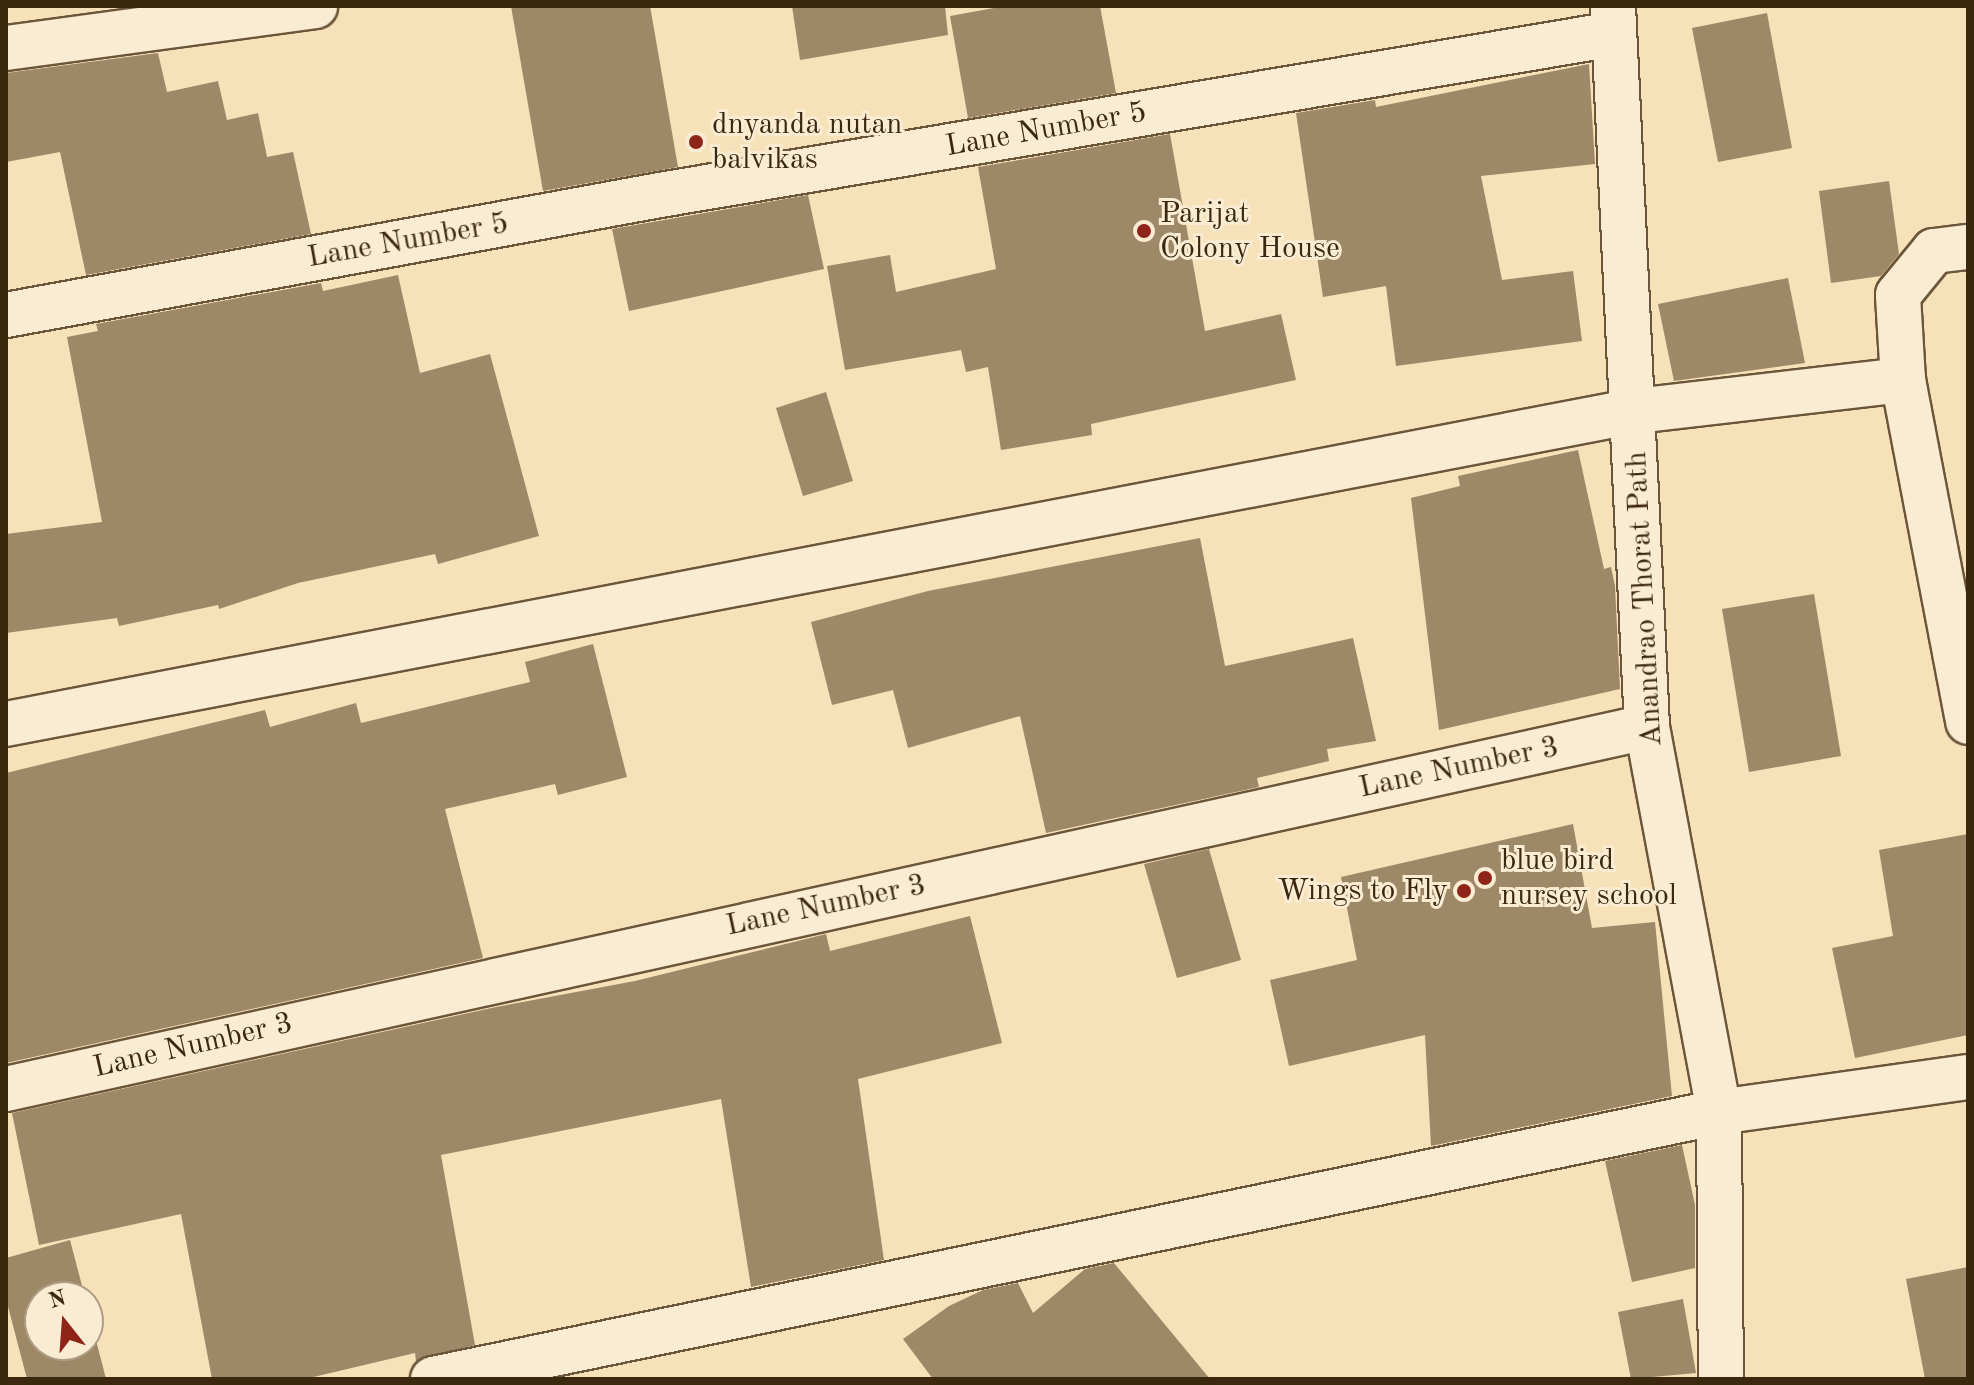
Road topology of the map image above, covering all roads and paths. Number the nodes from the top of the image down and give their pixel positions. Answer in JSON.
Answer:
{"nodes":[{"id":1,"x":315,"y":6,"type":"edge"},
{"id":2,"x":1614,"y":20,"type":"edge"},
{"id":3,"x":6,"y":48,"type":"edge"},
{"id":4,"x":1968,"y":247,"type":"edge"},
{"id":5,"x":6,"y":315,"type":"edge"},
{"id":6,"x":1903,"y":380,"type":"junction"},
{"id":7,"x":1635,"y":411,"type":"junction"},
{"id":8,"x":1968,"y":722,"type":"edge"},
{"id":9,"x":6,"y":724,"type":"edge"},
{"id":10,"x":1647,"y":727,"type":"junction"},
{"id":11,"x":1968,"y":1077,"type":"edge"},
{"id":12,"x":6,"y":1089,"type":"edge"},
{"id":13,"x":1719,"y":1112,"type":"junction"},
{"id":14,"x":433,"y":1379,"type":"edge"},
{"id":15,"x":1721,"y":1379,"type":"edge"}],
"edges":[{"from":1,"to":3,"type":"street"},
{"from":2,"to":5,"type":"street","name":"Lane Number 5"},
{"from":2,"to":7,"type":"street","name":"Anandrao Thorat Path"},
{"from":4,"to":6,"type":"street"},
{"from":6,"to":7,"type":"street"},
{"from":6,"to":8,"type":"street"},
{"from":7,"to":9,"type":"street"},
{"from":7,"to":10,"type":"street","name":"Anandrao Thorat Path"},
{"from":10,"to":12,"type":"street","name":"Lane Number 3"},
{"from":10,"to":13,"type":"street","name":"Anandrao Thorat Path"},
{"from":11,"to":13,"type":"street"},
{"from":13,"to":14,"type":"street"},
{"from":13,"to":15,"type":"street","name":"Anandrao Thorat Path"}]}
